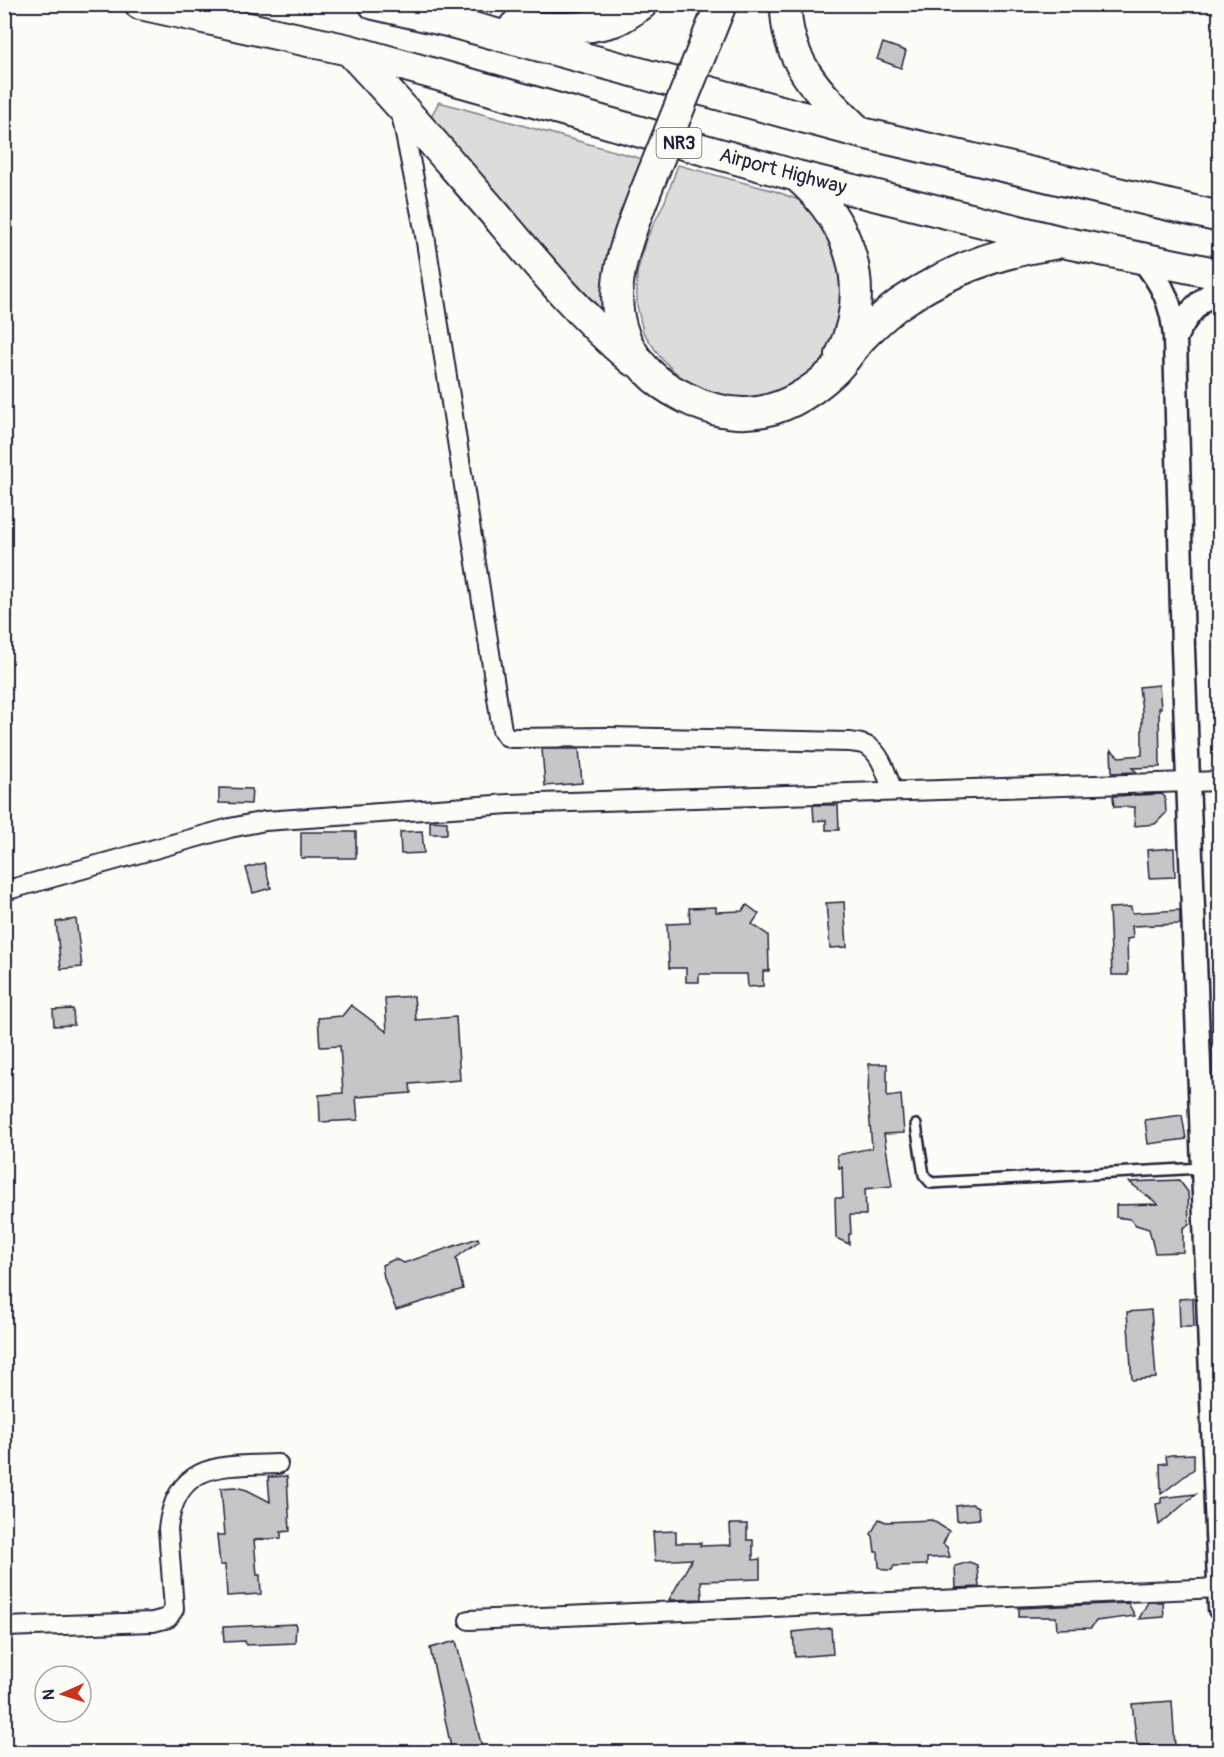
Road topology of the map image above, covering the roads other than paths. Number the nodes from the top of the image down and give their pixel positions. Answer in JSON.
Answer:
{"nodes":[{"id":1,"x":140,"y":4,"type":"edge"},
{"id":2,"x":374,"y":4,"type":"edge"},
{"id":3,"x":642,"y":4,"type":"edge"},
{"id":4,"x":721,"y":4,"type":"edge"},
{"id":5,"x":786,"y":4,"type":"edge"},
{"id":6,"x":451,"y":22,"type":"junction"},
{"id":7,"x":349,"y":50,"type":"junction"},
{"id":8,"x":399,"y":103,"type":"junction"},
{"id":9,"x":858,"y":132,"type":"junction"},
{"id":10,"x":797,"y":176,"type":"junction"},
{"id":11,"x":1220,"y":217,"type":"edge"},
{"id":12,"x":1067,"y":243,"type":"junction"},
{"id":13,"x":1141,"y":258,"type":"junction"},
{"id":14,"x":1220,"y":274,"type":"edge"},
{"id":15,"x":1220,"y":289,"type":"edge"},
{"id":16,"x":1175,"y":338,"type":"junction"},
{"id":17,"x":834,"y":372,"type":"junction"},
{"id":18,"x":655,"y":380,"type":"junction"},
{"id":19,"x":1220,"y":781,"type":"edge"},
{"id":20,"x":1187,"y":782,"type":"junction"},
{"id":21,"x":892,"y":791,"type":"junction"},
{"id":22,"x":4,"y":891,"type":"edge"},
{"id":23,"x":916,"y":1125,"type":"dead end"},
{"id":24,"x":1202,"y":1168,"type":"junction"},
{"id":25,"x":279,"y":1464,"type":"dead end"},
{"id":26,"x":1219,"y":1588,"type":"edge"},
{"id":27,"x":1220,"y":1609,"type":"edge"},
{"id":28,"x":469,"y":1620,"type":"dead end"},
{"id":29,"x":4,"y":1628,"type":"edge"}],
"edges":[{"from":1,"to":7,"type":"highway","name":"Airport Highway","number":"NR3"},
{"from":2,"to":6,"type":"highway"},
{"from":3,"to":6,"type":"highway"},
{"from":4,"to":18,"type":"highway","bridge":true},
{"from":5,"to":9,"type":"highway"},
{"from":6,"to":9,"type":"highway"},
{"from":7,"to":8,"type":"highway"},
{"from":7,"to":10,"type":"highway","name":"Airport Highway","number":"NR3"},
{"from":8,"to":18,"type":"highway"},
{"from":8,"to":21,"type":"street"},
{"from":9,"to":11,"type":"highway"},
{"from":10,"to":12,"type":"highway","name":"Airport Highway","number":"NR3"},
{"from":10,"to":17,"type":"highway"},
{"from":12,"to":13,"type":"highway","name":"Airport Highway","number":"NR3"},
{"from":12,"to":17,"type":"highway"},
{"from":13,"to":14,"type":"highway","name":"Airport Highway","number":"NR3"},
{"from":13,"to":16,"type":"street"},
{"from":15,"to":16,"type":"street"},
{"from":16,"to":20,"type":"street"},
{"from":17,"to":18,"type":"highway"},
{"from":19,"to":20,"type":"street"},
{"from":20,"to":21,"type":"street"},
{"from":20,"to":24,"type":"street"},
{"from":21,"to":22,"type":"street"},
{"from":23,"to":24,"type":"lane"},
{"from":24,"to":26,"type":"street"},
{"from":25,"to":29,"type":"street"},
{"from":26,"to":27,"type":"street"},
{"from":26,"to":28,"type":"street"}]}
